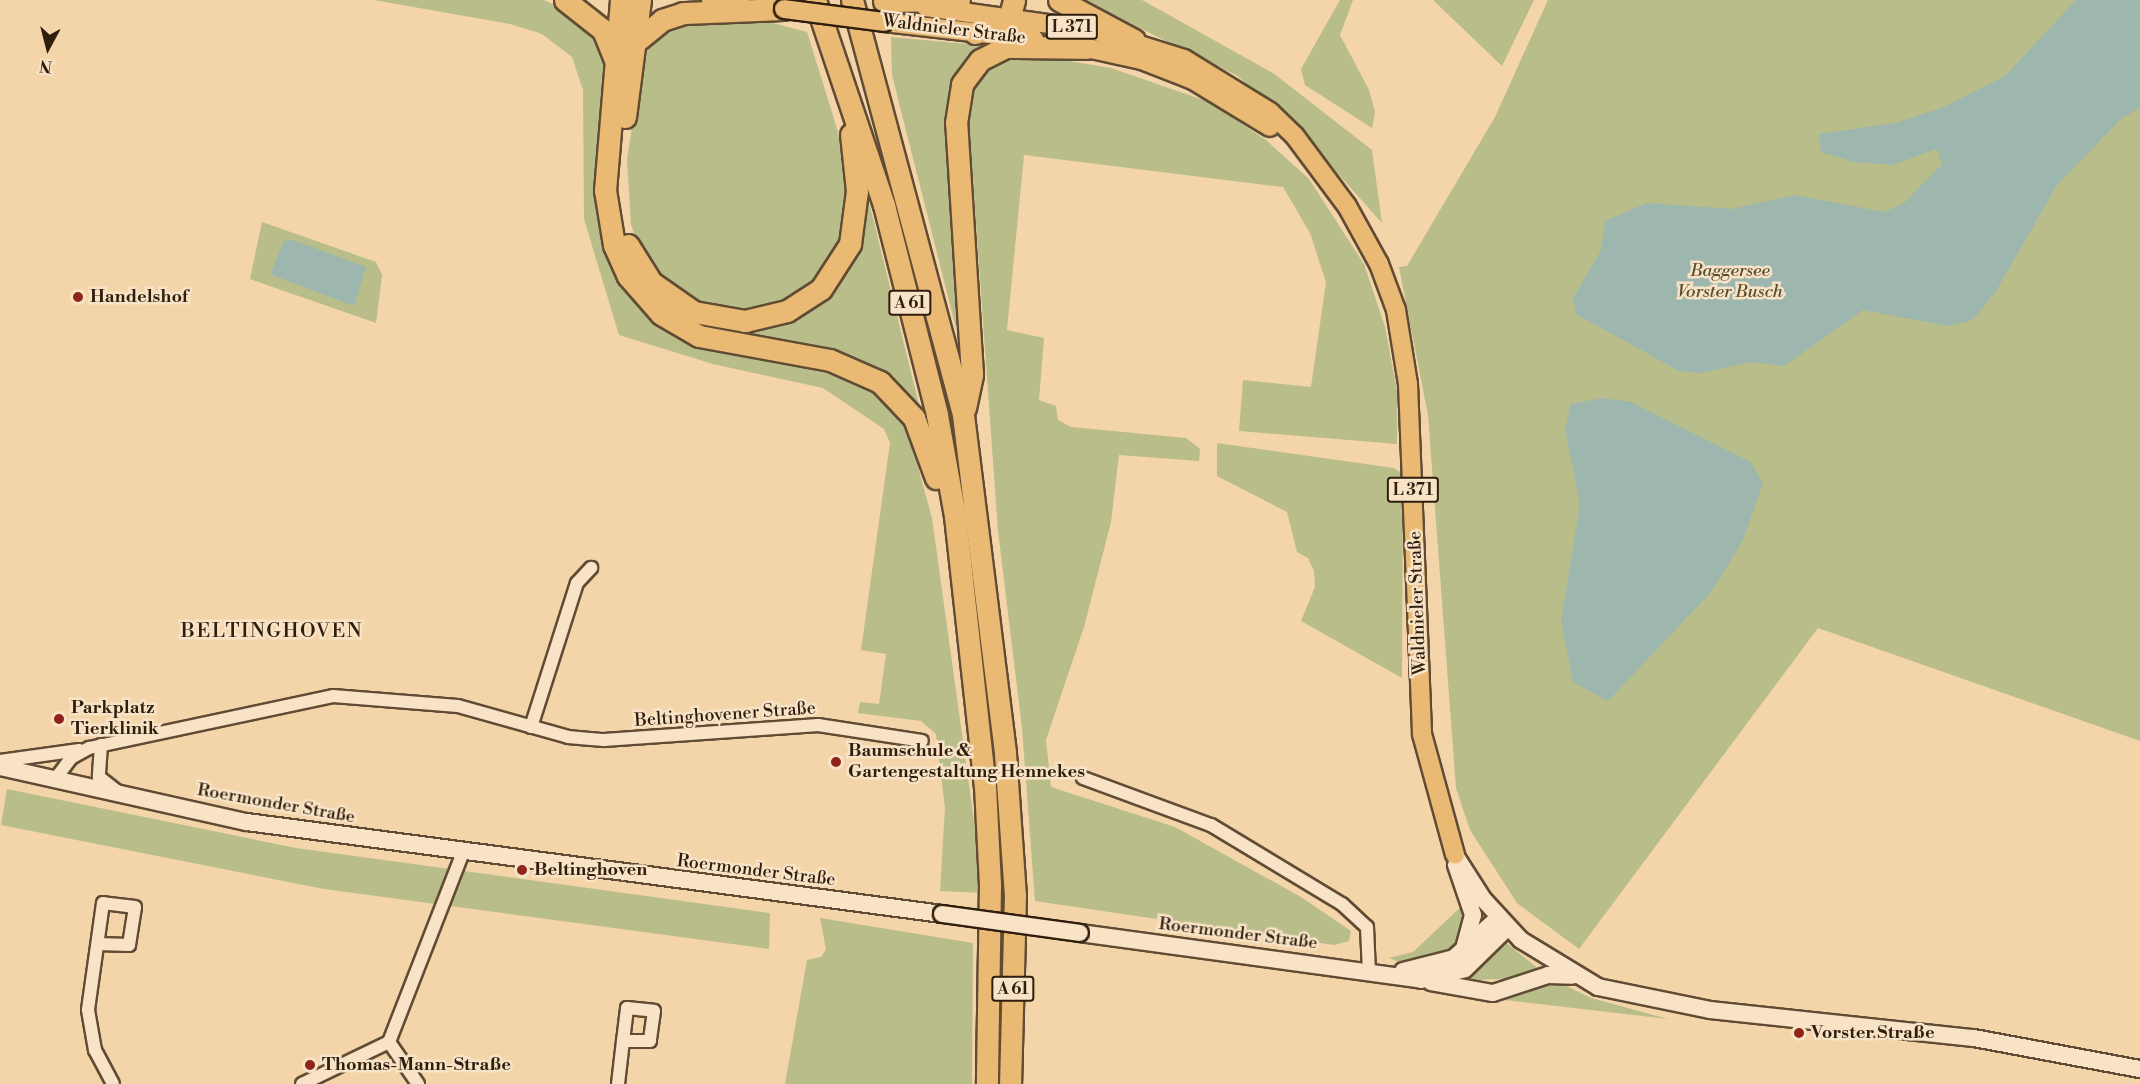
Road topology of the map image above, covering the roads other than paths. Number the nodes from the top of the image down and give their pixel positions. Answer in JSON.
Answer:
{"nodes":[{"id":1,"x":565,"y":0,"type":"edge"},
{"id":2,"x":621,"y":0,"type":"edge"},
{"id":3,"x":640,"y":0,"type":"edge"},
{"id":4,"x":711,"y":0,"type":"edge"},
{"id":5,"x":815,"y":0,"type":"edge"},
{"id":6,"x":852,"y":0,"type":"edge"},
{"id":7,"x":959,"y":0,"type":"edge"},
{"id":8,"x":1059,"y":0,"type":"edge"},
{"id":9,"x":885,"y":6,"type":"edge"},
{"id":10,"x":838,"y":8,"type":"edge"},
{"id":11,"x":784,"y":9,"type":"junction"},
{"id":12,"x":1011,"y":10,"type":"edge"},
{"id":13,"x":975,"y":33,"type":"junction"},
{"id":14,"x":830,"y":40,"type":"junction"},
{"id":15,"x":1134,"y":40,"type":"junction"},
{"id":16,"x":634,"y":43,"type":"junction"},
{"id":17,"x":1087,"y":48,"type":"junction"},
{"id":18,"x":616,"y":65,"type":"junction"},
{"id":19,"x":871,"y":68,"type":"junction"},
{"id":20,"x":1313,"y":160,"type":"junction"},
{"id":21,"x":963,"y":415,"type":"junction"},
{"id":22,"x":591,"y":568,"type":"dead end"},
{"id":23,"x":962,"y":574,"type":"junction"},
{"id":24,"x":531,"y":727,"type":"junction"},
{"id":25,"x":922,"y":741,"type":"dead end"},
{"id":26,"x":95,"y":747,"type":"junction"},
{"id":27,"x":0,"y":761,"type":"edge"},
{"id":28,"x":0,"y":767,"type":"edge"},
{"id":29,"x":57,"y":778,"type":"junction"},
{"id":30,"x":1083,"y":778,"type":"dead end"},
{"id":31,"x":117,"y":791,"type":"junction"},
{"id":32,"x":463,"y":852,"type":"junction"},
{"id":33,"x":1455,"y":855,"type":"junction"},
{"id":34,"x":1503,"y":922,"type":"junction"},
{"id":35,"x":98,"y":944,"type":"dead end"},
{"id":36,"x":1463,"y":951,"type":"junction"},
{"id":37,"x":1369,"y":972,"type":"junction"},
{"id":38,"x":1576,"y":977,"type":"junction"},
{"id":39,"x":1421,"y":980,"type":"junction"},
{"id":40,"x":623,"y":1041,"type":"dead end"},
{"id":41,"x":389,"y":1042,"type":"junction"},
{"id":42,"x":2140,"y":1069,"type":"edge"},
{"id":43,"x":113,"y":1084,"type":"edge"},
{"id":44,"x":302,"y":1084,"type":"edge"},
{"id":45,"x":418,"y":1084,"type":"edge"},
{"id":46,"x":618,"y":1084,"type":"edge"},
{"id":47,"x":987,"y":1084,"type":"edge"},
{"id":48,"x":1010,"y":1084,"type":"edge"}],
"edges":[{"from":1,"to":18,"type":"highway"},
{"from":2,"to":18,"type":"highway"},
{"from":3,"to":16,"type":"highway"},
{"from":4,"to":11,"type":"main road","name":"Waldnieler Straße"},
{"from":5,"to":14,"type":"highway","number":"A 61"},
{"from":6,"to":19,"type":"highway"},
{"from":7,"to":9,"type":"highway"},
{"from":8,"to":15,"type":"highway"},
{"from":9,"to":10,"type":"main road","name":"Waldnieler Straße","number":"L 371","bridge":true},
{"from":9,"to":12,"type":"main road","name":"Waldnieler Straße","number":"L 371"},
{"from":9,"to":13,"type":"main road","name":"Waldnieler Straße","number":"L 371"},
{"from":10,"to":11,"type":"main road","name":"Waldnieler Straße","bridge":true},
{"from":10,"to":19,"type":"highway","number":"A 61"},
{"from":11,"to":16,"type":"highway"},
{"from":12,"to":13,"type":"highway"},
{"from":12,"to":15,"type":"main road","name":"Waldnieler Straße","number":"L 371"},
{"from":13,"to":17,"type":"main road","name":"Waldnieler Straße","number":"L 371"},
{"from":14,"to":16,"type":"highway"},
{"from":14,"to":23,"type":"highway","number":"A 61"},
{"from":15,"to":20,"type":"main road","name":"Waldnieler Straße","number":"L 371"},
{"from":17,"to":20,"type":"main road","name":"Waldnieler Straße","number":"L 371"},
{"from":17,"to":21,"type":"highway"},
{"from":18,"to":23,"type":"highway"},
{"from":19,"to":21,"type":"highway","number":"A 61"},
{"from":20,"to":33,"type":"main road","name":"Waldnieler Straße","number":"L 371"},
{"from":21,"to":48,"type":"highway","number":"A 61"},
{"from":22,"to":24,"type":"street"},
{"from":23,"to":47,"type":"highway","number":"A 61"},
{"from":24,"to":25,"type":"street","name":"Beltinghovener Straße"},
{"from":24,"to":26,"type":"street","name":"Beltinghovener Straße"},
{"from":26,"to":27,"type":"street","name":"Beltinghovener Straße"},
{"from":26,"to":29,"type":"street","name":"Beltinghovener Straße"},
{"from":26,"to":31,"type":"street"},
{"from":28,"to":29,"type":"main road","name":"Roermonder Straße"},
{"from":29,"to":31,"type":"main road","name":"Roermonder Straße"},
{"from":30,"to":37,"type":"street"},
{"from":31,"to":32,"type":"main road","name":"Roermonder Straße"},
{"from":32,"to":37,"type":"main road","name":"Roermonder Straße","bridge":true},
{"from":32,"to":41,"type":"street"},
{"from":33,"to":34,"type":"main road","name":"Waldnieler Straße","number":"L 371"},
{"from":33,"to":36,"type":"main road"},
{"from":34,"to":36,"type":"main road","name":"Roermonder Straße"},
{"from":34,"to":38,"type":"main road","name":"Waldnieler Straße","number":"L 371"},
{"from":34,"to":39,"type":"main road","name":"Roermonder Straße"},
{"from":35,"to":43,"type":"street"},
{"from":36,"to":37,"type":"main road","name":"Roermonder Straße"},
{"from":37,"to":39,"type":"main road","name":"Roermonder Straße"},
{"from":38,"to":39,"type":"main road"},
{"from":38,"to":42,"type":"main road","number":"L 371"},
{"from":40,"to":46,"type":"street"},
{"from":41,"to":44,"type":"street"},
{"from":41,"to":45,"type":"street"}]}
